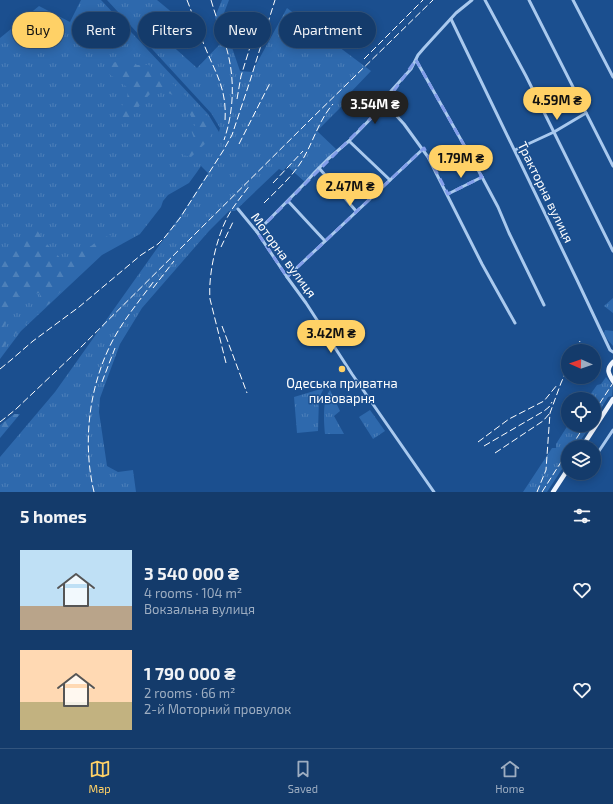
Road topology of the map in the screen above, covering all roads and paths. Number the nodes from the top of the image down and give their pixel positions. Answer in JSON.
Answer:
{"nodes":[{"id":1,"x":472,"y":0,"type":"edge"},
{"id":2,"x":485,"y":0,"type":"edge"},
{"id":3,"x":529,"y":0,"type":"edge"},
{"id":4,"x":573,"y":0,"type":"edge"},
{"id":5,"x":451,"y":19,"type":"junction"},
{"id":6,"x":416,"y":60,"type":"junction"},
{"id":7,"x":613,"y":77,"type":"edge"},
{"id":8,"x":387,"y":102,"type":"junction"},
{"id":9,"x":586,"y":113,"type":"junction"},
{"id":10,"x":554,"y":132,"type":"junction"},
{"id":11,"x":349,"y":141,"type":"junction"},
{"id":12,"x":423,"y":149,"type":"junction"},
{"id":13,"x":515,"y":150,"type":"junction"},
{"id":14,"x":613,"y":166,"type":"edge"},
{"id":15,"x":319,"y":168,"type":"junction"},
{"id":16,"x":482,"y":177,"type":"junction"},
{"id":17,"x":390,"y":180,"type":"junction"},
{"id":18,"x":448,"y":194,"type":"junction"},
{"id":19,"x":288,"y":201,"type":"junction"},
{"id":20,"x":238,"y":209,"type":"dead end"},
{"id":21,"x":356,"y":211,"type":"junction"},
{"id":22,"x":257,"y":232,"type":"junction"},
{"id":23,"x":325,"y":241,"type":"junction"},
{"id":24,"x":613,"y":251,"type":"edge"},
{"id":25,"x":287,"y":277,"type":"junction"},
{"id":26,"x":544,"y":305,"type":"dead end"},
{"id":27,"x":515,"y":323,"type":"dead end"},
{"id":28,"x":613,"y":352,"type":"edge"},
{"id":29,"x":613,"y":362,"type":"edge"},
{"id":30,"x":613,"y":381,"type":"edge"},
{"id":31,"x":613,"y":399,"type":"edge"},
{"id":32,"x":613,"y":430,"type":"edge"},
{"id":33,"x":587,"y":440,"type":"edge"},
{"id":34,"x":601,"y":447,"type":"edge"},
{"id":35,"x":561,"y":480,"type":"edge"},
{"id":36,"x":434,"y":492,"type":"edge"},
{"id":37,"x":553,"y":492,"type":"edge"}],
"edges":[{"from":1,"to":5,"type":"street"},
{"from":2,"to":10,"type":"street"},
{"from":3,"to":9,"type":"street"},
{"from":4,"to":7,"type":"street"},
{"from":5,"to":6,"type":"street"},
{"from":5,"to":13,"type":"street","name":"Тракторна вулиця"},
{"from":6,"to":8,"type":"street"},
{"from":6,"to":16,"type":"street"},
{"from":8,"to":11,"type":"street"},
{"from":8,"to":12,"type":"street"},
{"from":9,"to":10,"type":"street"},
{"from":9,"to":14,"type":"street"},
{"from":10,"to":13,"type":"street"},
{"from":10,"to":24,"type":"street"},
{"from":11,"to":15,"type":"street"},
{"from":11,"to":17,"type":"street"},
{"from":12,"to":17,"type":"street"},
{"from":12,"to":18,"type":"street"},
{"from":13,"to":28,"type":"street","name":"Тракторна вулиця"},
{"from":15,"to":19,"type":"street"},
{"from":15,"to":21,"type":"street"},
{"from":16,"to":18,"type":"street"},
{"from":16,"to":26,"type":"street"},
{"from":17,"to":21,"type":"street"},
{"from":18,"to":27,"type":"street"},
{"from":19,"to":22,"type":"street"},
{"from":19,"to":23,"type":"street"},
{"from":20,"to":22,"type":"street","name":"Моторна вулиця"},
{"from":21,"to":23,"type":"street"},
{"from":22,"to":25,"type":"street","name":"Моторна вулиця"},
{"from":23,"to":25,"type":"street"},
{"from":25,"to":36,"type":"street","name":"Моторна вулиця"},
{"from":29,"to":30,"type":"main road"},
{"from":31,"to":33,"type":"main road"},
{"from":32,"to":34,"type":"street"},
{"from":35,"to":37,"type":"main road"}]}
